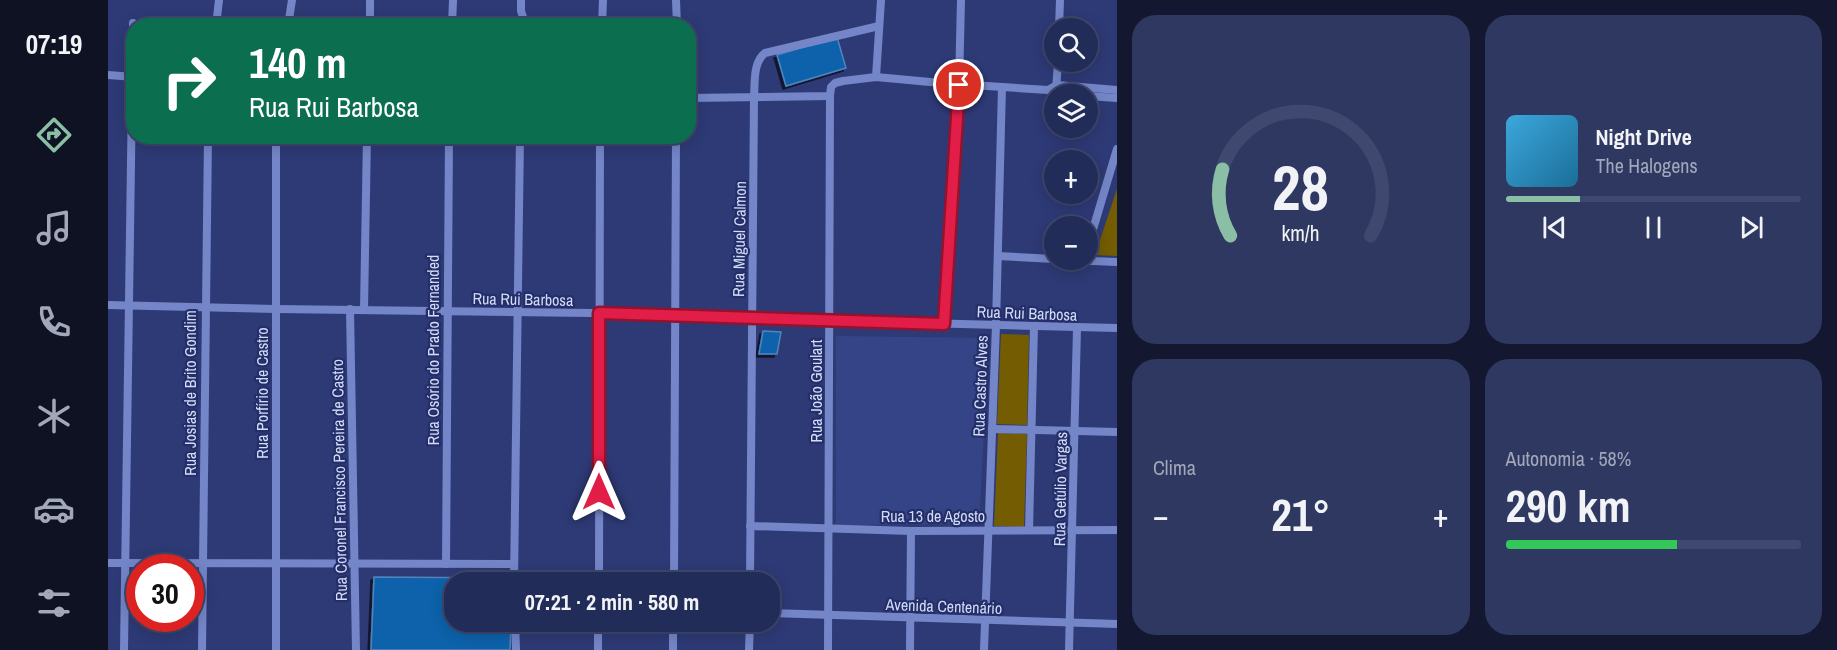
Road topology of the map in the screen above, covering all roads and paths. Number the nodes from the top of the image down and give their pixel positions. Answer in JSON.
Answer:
{"nodes":[{"id":1,"x":219,"y":0,"type":"edge"},
{"id":2,"x":292,"y":0,"type":"edge"},
{"id":3,"x":370,"y":0,"type":"edge"},
{"id":4,"x":453,"y":0,"type":"edge"},
{"id":5,"x":521,"y":0,"type":"edge"},
{"id":6,"x":603,"y":0,"type":"edge"},
{"id":7,"x":676,"y":0,"type":"edge"},
{"id":8,"x":881,"y":0,"type":"edge"},
{"id":9,"x":961,"y":0,"type":"edge"},
{"id":10,"x":1060,"y":0,"type":"edge"},
{"id":11,"x":217,"y":18,"type":"edge"},
{"id":12,"x":289,"y":18,"type":"edge"},
{"id":13,"x":370,"y":18,"type":"edge"},
{"id":14,"x":452,"y":18,"type":"edge"},
{"id":15,"x":523,"y":18,"type":"edge"},
{"id":16,"x":602,"y":18,"type":"edge"},
{"id":17,"x":676,"y":18,"type":"edge"},
{"id":18,"x":1059,"y":18,"type":"edge"},
{"id":19,"x":879,"y":26,"type":"junction"},
{"id":20,"x":108,"y":75,"type":"edge"},
{"id":21,"x":126,"y":76,"type":"edge"},
{"id":22,"x":876,"y":77,"type":"junction"},
{"id":23,"x":959,"y":85,"type":"junction"},
{"id":24,"x":1002,"y":87,"type":"junction"},
{"id":25,"x":1044,"y":89,"type":"edge"},
{"id":26,"x":1098,"y":90,"type":"edge"},
{"id":27,"x":1117,"y":90,"type":"edge"},
{"id":28,"x":830,"y":96,"type":"junction"},
{"id":29,"x":754,"y":97,"type":"junction"},
{"id":30,"x":1098,"y":97,"type":"edge"},
{"id":31,"x":696,"y":98,"type":"edge"},
{"id":32,"x":1117,"y":98,"type":"edge"},
{"id":33,"x":132,"y":144,"type":"edge"},
{"id":34,"x":208,"y":144,"type":"edge"},
{"id":35,"x":276,"y":144,"type":"edge"},
{"id":36,"x":367,"y":144,"type":"edge"},
{"id":37,"x":449,"y":144,"type":"edge"},
{"id":38,"x":520,"y":144,"type":"edge"},
{"id":39,"x":600,"y":144,"type":"edge"},
{"id":40,"x":676,"y":144,"type":"edge"},
{"id":41,"x":1117,"y":148,"type":"edge"},
{"id":42,"x":1097,"y":216,"type":"edge"},
{"id":43,"x":998,"y":256,"type":"junction"},
{"id":44,"x":1044,"y":258,"type":"edge"},
{"id":45,"x":1098,"y":261,"type":"edge"},
{"id":46,"x":1117,"y":262,"type":"edge"},
{"id":47,"x":108,"y":305,"type":"edge"},
{"id":48,"x":129,"y":305,"type":"junction"},
{"id":49,"x":204,"y":307,"type":"junction"},
{"id":50,"x":276,"y":309,"type":"junction"},
{"id":51,"x":350,"y":309,"type":"junction"},
{"id":52,"x":364,"y":309,"type":"junction"},
{"id":53,"x":447,"y":312,"type":"junction"},
{"id":54,"x":517,"y":312,"type":"junction"},
{"id":55,"x":599,"y":313,"type":"junction"},
{"id":56,"x":676,"y":314,"type":"junction"},
{"id":57,"x":751,"y":318,"type":"junction"},
{"id":58,"x":830,"y":321,"type":"junction"},
{"id":59,"x":944,"y":324,"type":"junction"},
{"id":60,"x":996,"y":325,"type":"junction"},
{"id":61,"x":1034,"y":326,"type":"junction"},
{"id":62,"x":1077,"y":328,"type":"junction"},
{"id":63,"x":1117,"y":328,"type":"edge"},
{"id":64,"x":992,"y":429,"type":"junction"},
{"id":65,"x":1032,"y":430,"type":"junction"},
{"id":66,"x":1075,"y":431,"type":"junction"},
{"id":67,"x":1117,"y":432,"type":"edge"},
{"id":68,"x":750,"y":526,"type":"junction"},
{"id":69,"x":830,"y":529,"type":"junction"},
{"id":70,"x":989,"y":530,"type":"junction"},
{"id":71,"x":1029,"y":530,"type":"junction"},
{"id":72,"x":1072,"y":530,"type":"junction"},
{"id":73,"x":1117,"y":530,"type":"edge"},
{"id":74,"x":910,"y":531,"type":"junction"},
{"id":75,"x":202,"y":554,"type":"edge"},
{"id":76,"x":108,"y":562,"type":"edge"},
{"id":77,"x":125,"y":562,"type":"junction"},
{"id":78,"x":204,"y":563,"type":"edge"},
{"id":79,"x":277,"y":564,"type":"junction"},
{"id":80,"x":353,"y":564,"type":"junction"},
{"id":81,"x":446,"y":564,"type":"junction"},
{"id":82,"x":514,"y":564,"type":"junction"},
{"id":83,"x":514,"y":572,"type":"edge"},
{"id":84,"x":598,"y":572,"type":"edge"},
{"id":85,"x":674,"y":572,"type":"edge"},
{"id":86,"x":750,"y":572,"type":"edge"},
{"id":87,"x":780,"y":613,"type":"edge"},
{"id":88,"x":829,"y":615,"type":"junction"},
{"id":89,"x":911,"y":618,"type":"junction"},
{"id":90,"x":985,"y":621,"type":"junction"},
{"id":91,"x":1070,"y":623,"type":"junction"},
{"id":92,"x":1117,"y":624,"type":"edge"},
{"id":93,"x":202,"y":632,"type":"edge"},
{"id":94,"x":515,"y":632,"type":"edge"},
{"id":95,"x":598,"y":632,"type":"edge"},
{"id":96,"x":673,"y":632,"type":"edge"},
{"id":97,"x":750,"y":632,"type":"edge"},
{"id":98,"x":124,"y":650,"type":"edge"},
{"id":99,"x":202,"y":650,"type":"edge"},
{"id":100,"x":276,"y":650,"type":"edge"},
{"id":101,"x":356,"y":650,"type":"edge"},
{"id":102,"x":516,"y":650,"type":"edge"},
{"id":103,"x":598,"y":650,"type":"edge"},
{"id":104,"x":673,"y":650,"type":"edge"},
{"id":105,"x":749,"y":650,"type":"edge"},
{"id":106,"x":828,"y":650,"type":"edge"},
{"id":107,"x":910,"y":650,"type":"edge"},
{"id":108,"x":984,"y":650,"type":"edge"},
{"id":109,"x":1069,"y":650,"type":"edge"}],
"edges":[{"from":1,"to":11,"type":"street"},
{"from":2,"to":12,"type":"street"},
{"from":3,"to":13,"type":"street"},
{"from":4,"to":14,"type":"street"},
{"from":5,"to":15,"type":"street"},
{"from":6,"to":16,"type":"street"},
{"from":7,"to":17,"type":"street"},
{"from":8,"to":19,"type":"street"},
{"from":9,"to":23,"type":"street"},
{"from":10,"to":18,"type":"street"},
{"from":19,"to":22,"type":"street"},
{"from":19,"to":29,"type":"street","name":"Rua Miguel Calmon"},
{"from":20,"to":21,"type":"street"},
{"from":22,"to":23,"type":"street"},
{"from":22,"to":28,"type":"street"},
{"from":23,"to":24,"type":"street"},
{"from":23,"to":59,"type":"street"},
{"from":24,"to":25,"type":"street"},
{"from":24,"to":43,"type":"street","name":"Rua Castro Alves"},
{"from":26,"to":27,"type":"street"},
{"from":28,"to":29,"type":"street"},
{"from":28,"to":58,"type":"street","name":"Rua João Goulart"},
{"from":29,"to":31,"type":"street"},
{"from":29,"to":57,"type":"street","name":"Rua Miguel Calmon"},
{"from":30,"to":32,"type":"street"},
{"from":33,"to":48,"type":"street"},
{"from":34,"to":49,"type":"street","name":"Rua Josias de Brito Gondim"},
{"from":35,"to":50,"type":"street","name":"Rua Porfírio de Castro"},
{"from":36,"to":52,"type":"street"},
{"from":37,"to":53,"type":"street","name":"Rua Osório do Prado Fernanded"},
{"from":38,"to":54,"type":"street"},
{"from":39,"to":55,"type":"street"},
{"from":40,"to":56,"type":"street"},
{"from":41,"to":42,"type":"street"},
{"from":43,"to":44,"type":"street"},
{"from":43,"to":60,"type":"street","name":"Rua Castro Alves"},
{"from":45,"to":46,"type":"street"},
{"from":47,"to":48,"type":"street","name":"Rua Rui Barbosa"},
{"from":48,"to":49,"type":"street","name":"Rua Rui Barbosa"},
{"from":48,"to":77,"type":"street"},
{"from":49,"to":50,"type":"street","name":"Rua Rui Barbosa"},
{"from":49,"to":75,"type":"street","name":"Rua Josias de Brito Gondim"},
{"from":50,"to":51,"type":"street","name":"Rua Rui Barbosa"},
{"from":50,"to":79,"type":"street","name":"Rua Porfírio de Castro"},
{"from":51,"to":52,"type":"street","name":"Rua Rui Barbosa"},
{"from":51,"to":80,"type":"street","name":"Rua Coronel Francisco Pereira de Castro"},
{"from":52,"to":53,"type":"street","name":"Rua Rui Barbosa"},
{"from":53,"to":54,"type":"street","name":"Rua Rui Barbosa"},
{"from":53,"to":81,"type":"street","name":"Rua Osório do Prado Fernanded"},
{"from":54,"to":55,"type":"street","name":"Rua Rui Barbosa"},
{"from":54,"to":82,"type":"street"},
{"from":55,"to":56,"type":"street","name":"Rua Rui Barbosa"},
{"from":55,"to":84,"type":"street"},
{"from":56,"to":57,"type":"street","name":"Rua Rui Barbosa"},
{"from":56,"to":85,"type":"street"},
{"from":57,"to":58,"type":"street","name":"Rua Rui Barbosa"},
{"from":57,"to":68,"type":"street","name":"Rua Miguel Calmon"},
{"from":58,"to":59,"type":"street","name":"Rua Rui Barbosa"},
{"from":58,"to":69,"type":"street","name":"Rua João Goulart"},
{"from":59,"to":60,"type":"street","name":"Rua Rui Barbosa"},
{"from":60,"to":61,"type":"street","name":"Rua Rui Barbosa"},
{"from":60,"to":64,"type":"street","name":"Rua Castro Alves"},
{"from":61,"to":62,"type":"street","name":"Rua Rui Barbosa"},
{"from":61,"to":65,"type":"street"},
{"from":62,"to":63,"type":"street","name":"Rua Rui Barbosa"},
{"from":62,"to":66,"type":"street","name":"Rua Getúlio Vargas"},
{"from":64,"to":65,"type":"street"},
{"from":64,"to":70,"type":"street","name":"Rua Castro Alves"},
{"from":65,"to":66,"type":"street"},
{"from":65,"to":71,"type":"street"},
{"from":66,"to":67,"type":"street"},
{"from":66,"to":72,"type":"street","name":"Rua Getúlio Vargas"},
{"from":68,"to":69,"type":"street","name":"Rua 13 de Agosto"},
{"from":68,"to":86,"type":"street","name":"Rua Miguel Calmon"},
{"from":69,"to":74,"type":"street","name":"Rua 13 de Agosto"},
{"from":69,"to":88,"type":"street","name":"Rua João Goulart"},
{"from":70,"to":71,"type":"street","name":"Rua 13 de Agosto"},
{"from":70,"to":74,"type":"street","name":"Rua 13 de Agosto"},
{"from":70,"to":90,"type":"street","name":"Rua Castro Alves"},
{"from":71,"to":72,"type":"street","name":"Rua 13 de Agosto"},
{"from":72,"to":73,"type":"street","name":"Rua 13 de Agosto"},
{"from":72,"to":91,"type":"street","name":"Rua Getúlio Vargas"},
{"from":74,"to":89,"type":"street"},
{"from":76,"to":77,"type":"street"},
{"from":77,"to":98,"type":"street"},
{"from":78,"to":79,"type":"street"},
{"from":79,"to":80,"type":"street"},
{"from":79,"to":100,"type":"street","name":"Rua Porfírio de Castro"},
{"from":80,"to":81,"type":"street"},
{"from":80,"to":101,"type":"street","name":"Rua Coronel Francisco Pereira de Castro"},
{"from":81,"to":82,"type":"street"},
{"from":82,"to":83,"type":"street"},
{"from":87,"to":88,"type":"street","name":"Avenida Centenário"},
{"from":88,"to":89,"type":"street","name":"Avenida Centenário"},
{"from":88,"to":106,"type":"street","name":"Rua João Goulart"},
{"from":89,"to":90,"type":"street","name":"Avenida Centenário"},
{"from":89,"to":107,"type":"street"},
{"from":90,"to":91,"type":"street","name":"Avenida Centenário"},
{"from":90,"to":108,"type":"street","name":"Rua Castro Alves"},
{"from":91,"to":92,"type":"street","name":"Avenida Centenário"},
{"from":91,"to":109,"type":"street","name":"Rua Getúlio Vargas"},
{"from":93,"to":99,"type":"street","name":"Rua Josias de Brito Gondim"},
{"from":94,"to":102,"type":"street"},
{"from":95,"to":103,"type":"street"},
{"from":96,"to":104,"type":"street"},
{"from":97,"to":105,"type":"street"}]}
